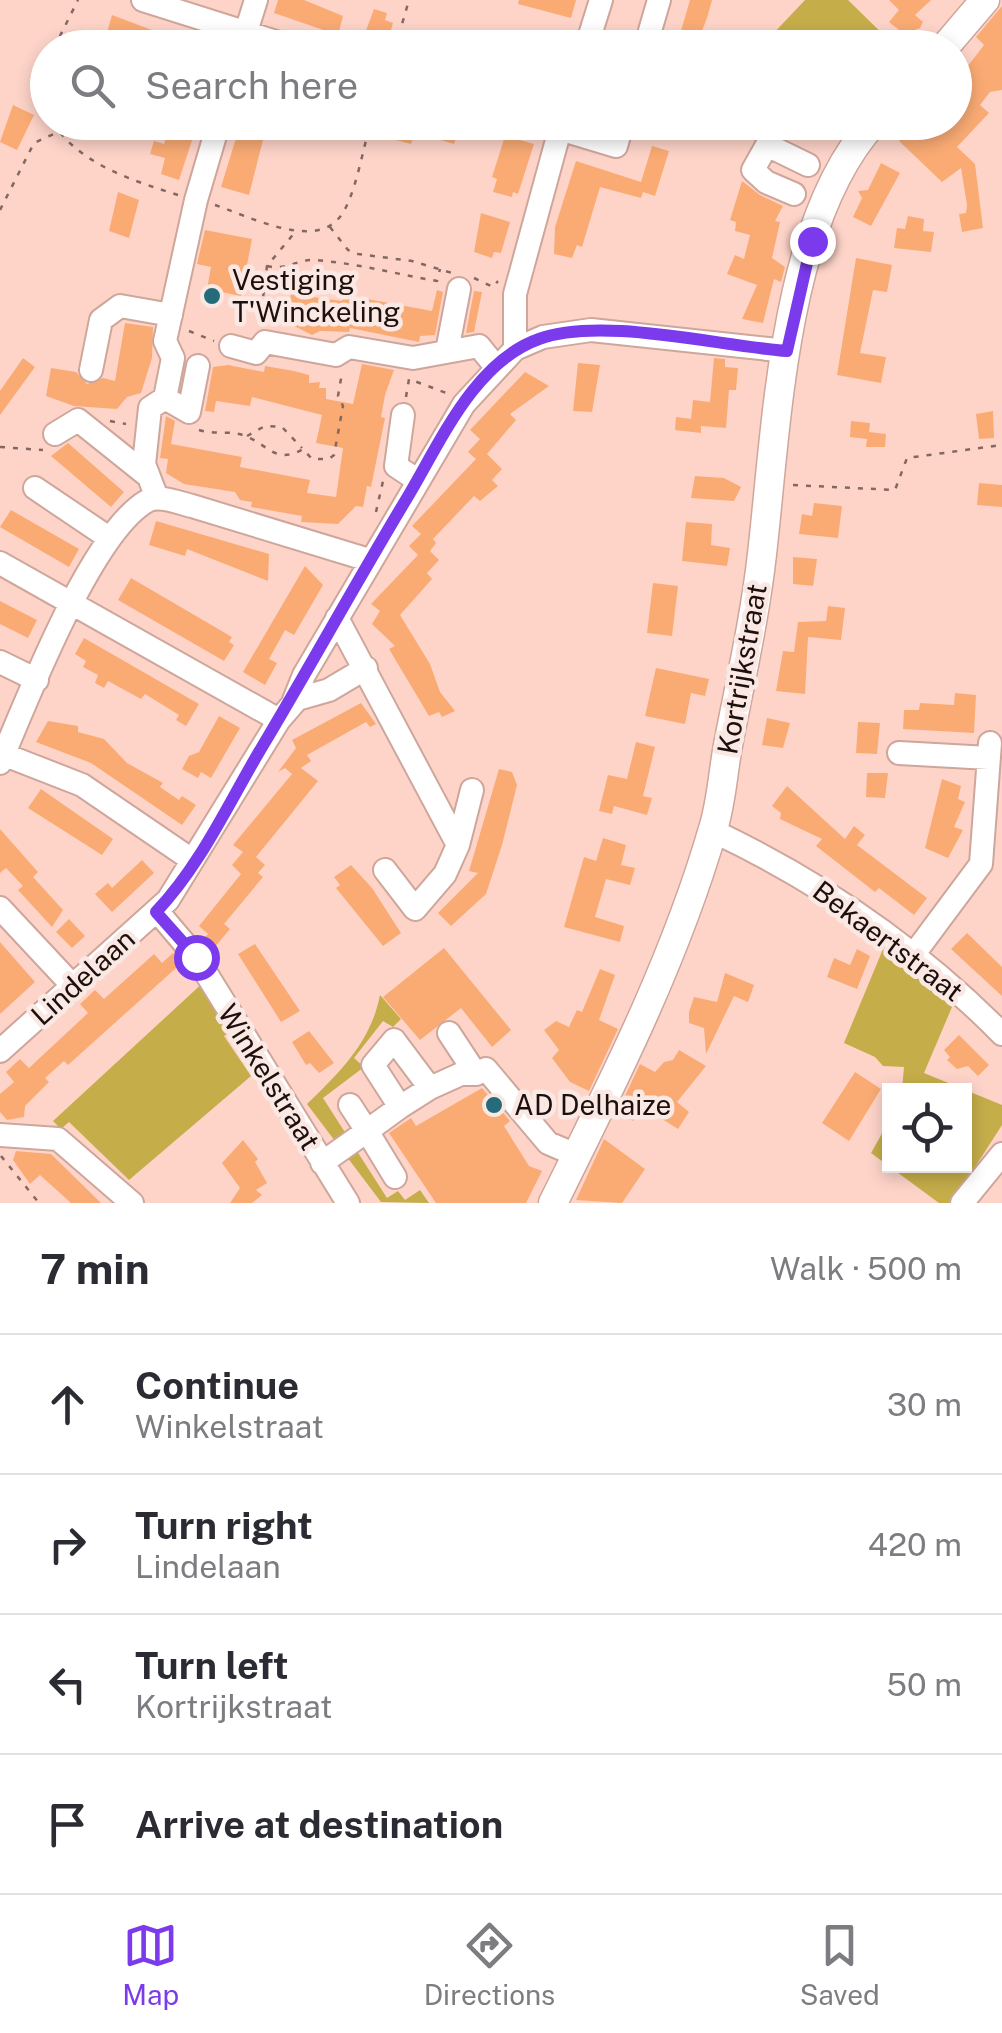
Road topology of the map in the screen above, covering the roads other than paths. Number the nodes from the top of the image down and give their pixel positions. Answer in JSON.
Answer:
{"nodes":[{"id":1,"x":143,"y":0,"type":"edge"},
{"id":2,"x":256,"y":0,"type":"edge"},
{"id":3,"x":601,"y":0,"type":"edge"},
{"id":4,"x":659,"y":0,"type":"edge"},
{"id":5,"x":985,"y":0,"type":"edge"},
{"id":6,"x":219,"y":30,"type":"edge"},
{"id":7,"x":247,"y":30,"type":"edge"},
{"id":8,"x":592,"y":30,"type":"edge"},
{"id":9,"x":650,"y":30,"type":"edge"},
{"id":10,"x":959,"y":30,"type":"edge"},
{"id":11,"x":214,"y":140,"type":"edge"},
{"id":12,"x":557,"y":140,"type":"edge"},
{"id":13,"x":859,"y":140,"type":"edge"},
{"id":14,"x":840,"y":164,"type":"junction"},
{"id":15,"x":808,"y":165,"type":"junction"},
{"id":16,"x":794,"y":194,"type":"junction"},
{"id":17,"x":819,"y":213,"type":"junction"},
{"id":18,"x":460,"y":288,"type":"dead end"},
{"id":19,"x":170,"y":319,"type":"junction"},
{"id":20,"x":230,"y":346,"type":"road end"},
{"id":21,"x":515,"y":349,"type":"junction"},
{"id":22,"x":447,"y":350,"type":"junction"},
{"id":23,"x":787,"y":351,"type":"junction"},
{"id":24,"x":198,"y":366,"type":"dead end"},
{"id":25,"x":496,"y":367,"type":"junction"},
{"id":26,"x":91,"y":370,"type":"dead end"},
{"id":27,"x":165,"y":398,"type":"junction"},
{"id":28,"x":403,"y":414,"type":"dead end"},
{"id":29,"x":55,"y":434,"type":"road end"},
{"id":30,"x":418,"y":480,"type":"junction"},
{"id":31,"x":152,"y":487,"type":"junction"},
{"id":32,"x":35,"y":488,"type":"dead end"},
{"id":33,"x":109,"y":538,"type":"junction"},
{"id":34,"x":370,"y":560,"type":"junction"},
{"id":35,"x":0,"y":563,"type":"edge"},
{"id":36,"x":73,"y":603,"type":"junction"},
{"id":37,"x":337,"y":618,"type":"junction"},
{"id":38,"x":0,"y":662,"type":"edge"},
{"id":39,"x":366,"y":668,"type":"junction"},
{"id":40,"x":38,"y":680,"type":"junction"},
{"id":41,"x":294,"y":700,"type":"junction"},
{"id":42,"x":279,"y":720,"type":"junction"},
{"id":43,"x":899,"y":753,"type":"dead end"},
{"id":44,"x":1,"y":757,"type":"edge"},
{"id":45,"x":440,"y":805,"type":"junction"},
{"id":46,"x":713,"y":831,"type":"junction"},
{"id":47,"x":458,"y":845,"type":"junction"},
{"id":48,"x":192,"y":860,"type":"junction"},
{"id":49,"x":385,"y":870,"type":"dead end"},
{"id":50,"x":0,"y":908,"type":"edge"},
{"id":51,"x":156,"y":912,"type":"junction"},
{"id":52,"x":914,"y":954,"type":"junction"},
{"id":53,"x":72,"y":985,"type":"junction"},
{"id":54,"x":449,"y":1032,"type":"dead end"},
{"id":55,"x":1002,"y":1034,"type":"edge"},
{"id":56,"x":0,"y":1051,"type":"edge"},
{"id":57,"x":476,"y":1074,"type":"junction"},
{"id":58,"x":430,"y":1088,"type":"junction"},
{"id":59,"x":350,"y":1105,"type":"dead end"},
{"id":60,"x":400,"y":1107,"type":"junction"},
{"id":61,"x":367,"y":1131,"type":"junction"},
{"id":62,"x":0,"y":1136,"type":"edge"},
{"id":63,"x":1002,"y":1154,"type":"edge"},
{"id":64,"x":576,"y":1155,"type":"junction"},
{"id":65,"x":322,"y":1163,"type":"junction"},
{"id":66,"x":395,"y":1177,"type":"dead end"},
{"id":67,"x":345,"y":1201,"type":"edge"},
{"id":68,"x":132,"y":1203,"type":"edge"},
{"id":69,"x":552,"y":1203,"type":"edge"},
{"id":70,"x":962,"y":1203,"type":"edge"}],
"edges":[{"from":1,"to":6,"type":"street"},
{"from":2,"to":7,"type":"street"},
{"from":3,"to":8,"type":"street"},
{"from":4,"to":9,"type":"street"},
{"from":5,"to":10,"type":"main road"},
{"from":11,"to":19,"type":"street"},
{"from":12,"to":21,"type":"street"},
{"from":13,"to":14,"type":"main road","name":"Kortrijkstraat"},
{"from":14,"to":15,"type":"street"},
{"from":14,"to":17,"type":"main road","name":"Kortrijkstraat"},
{"from":15,"to":16,"type":"street"},
{"from":15,"to":16,"type":"street"},
{"from":16,"to":17,"type":"street"},
{"from":17,"to":23,"type":"main road","name":"Kortrijkstraat"},
{"from":18,"to":22,"type":"street"},
{"from":19,"to":26,"type":"street"},
{"from":19,"to":27,"type":"street"},
{"from":20,"to":22,"type":"street"},
{"from":21,"to":23,"type":"street","name":"Lindelaan"},
{"from":21,"to":25,"type":"street","name":"Lindelaan"},
{"from":22,"to":25,"type":"street"},
{"from":23,"to":46,"type":"main road","name":"Kortrijkstraat"},
{"from":24,"to":27,"type":"street"},
{"from":25,"to":30,"type":"street","name":"Lindelaan"},
{"from":27,"to":31,"type":"street"},
{"from":28,"to":30,"type":"street"},
{"from":29,"to":31,"type":"street"},
{"from":30,"to":34,"type":"street","name":"Lindelaan"},
{"from":31,"to":33,"type":"street"},
{"from":31,"to":34,"type":"street"},
{"from":32,"to":33,"type":"street"},
{"from":33,"to":36,"type":"street"},
{"from":34,"to":37,"type":"street","name":"Lindelaan"},
{"from":35,"to":36,"type":"street"},
{"from":36,"to":40,"type":"street"},
{"from":36,"to":42,"type":"street"},
{"from":37,"to":39,"type":"street"},
{"from":37,"to":41,"type":"street","name":"Lindelaan"},
{"from":38,"to":40,"type":"street"},
{"from":39,"to":41,"type":"street"},
{"from":39,"to":45,"type":"street"},
{"from":40,"to":44,"type":"street"},
{"from":41,"to":42,"type":"street","name":"Lindelaan"},
{"from":42,"to":48,"type":"street","name":"Lindelaan"},
{"from":43,"to":52,"type":"street"},
{"from":44,"to":48,"type":"street"},
{"from":45,"to":47,"type":"street"},
{"from":45,"to":47,"type":"street"},
{"from":46,"to":52,"type":"street","name":"Bekaertstraat"},
{"from":46,"to":64,"type":"main road","name":"Kortrijkstraat"},
{"from":47,"to":49,"type":"street"},
{"from":48,"to":51,"type":"street","name":"Lindelaan"},
{"from":50,"to":53,"type":"street"},
{"from":51,"to":53,"type":"street","name":"Lindelaan"},
{"from":51,"to":65,"type":"street","name":"Winkelstraat"},
{"from":52,"to":55,"type":"street","name":"Bekaertstraat"},
{"from":53,"to":56,"type":"street","name":"Lindelaan"},
{"from":54,"to":57,"type":"street"},
{"from":57,"to":58,"type":"street"},
{"from":57,"to":64,"type":"street"},
{"from":58,"to":60,"type":"street"},
{"from":58,"to":60,"type":"street"},
{"from":59,"to":61,"type":"street"},
{"from":60,"to":61,"type":"street"},
{"from":61,"to":65,"type":"street"},
{"from":61,"to":66,"type":"street"},
{"from":62,"to":68,"type":"street"},
{"from":63,"to":70,"type":"street"},
{"from":64,"to":69,"type":"main road","name":"Kortrijkstraat"},
{"from":65,"to":67,"type":"street","name":"Winkelstraat"}]}
